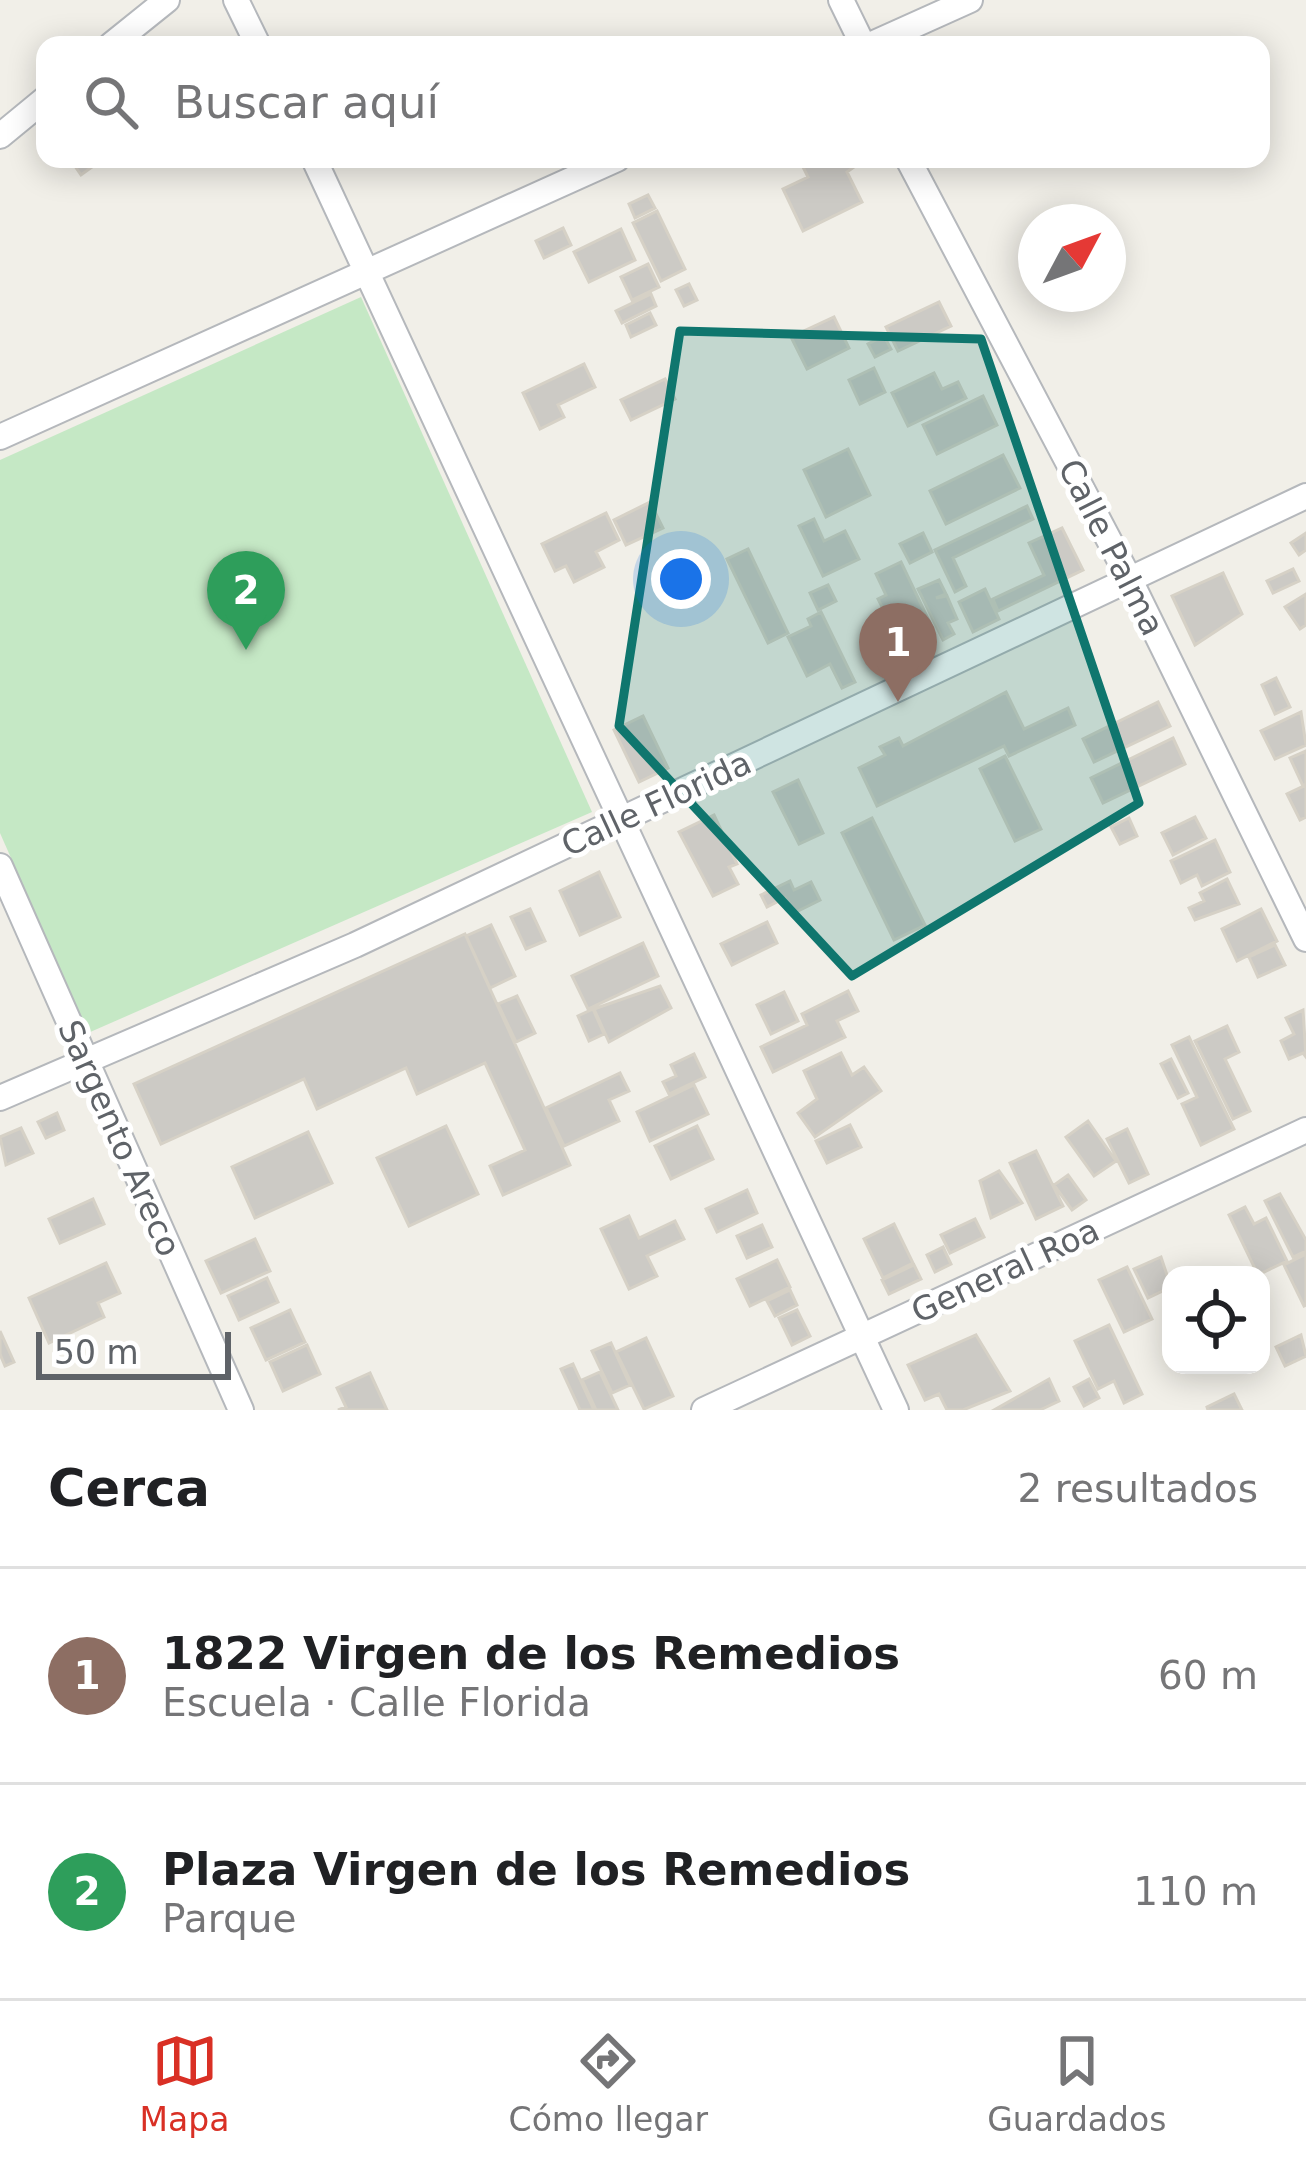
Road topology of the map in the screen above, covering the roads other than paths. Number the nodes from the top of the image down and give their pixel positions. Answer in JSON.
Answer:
{"nodes":[{"id":1,"x":166,"y":0,"type":"edge"},
{"id":2,"x":236,"y":0,"type":"edge"},
{"id":3,"x":841,"y":0,"type":"edge"},
{"id":4,"x":970,"y":0,"type":"edge"},
{"id":5,"x":122,"y":36,"type":"edge"},
{"id":6,"x":254,"y":36,"type":"edge"},
{"id":7,"x":861,"y":36,"type":"edge"},
{"id":8,"x":887,"y":36,"type":"edge"},
{"id":9,"x":36,"y":106,"type":"edge"},
{"id":10,"x":0,"y":136,"type":"edge"},
{"id":11,"x":318,"y":168,"type":"edge"},
{"id":12,"x":597,"y":168,"type":"edge"},
{"id":13,"x":913,"y":168,"type":"edge"},
{"id":14,"x":369,"y":271,"type":"junction"},
{"id":15,"x":0,"y":437,"type":"edge"},
{"id":16,"x":1306,"y":496,"type":"edge"},
{"id":17,"x":1129,"y":578,"type":"junction"},
{"id":18,"x":625,"y":818,"type":"junction"},
{"id":19,"x":0,"y":866,"type":"edge"},
{"id":20,"x":1306,"y":939,"type":"edge"},
{"id":21,"x":84,"y":1061,"type":"junction"},
{"id":22,"x":0,"y":1098,"type":"edge"},
{"id":23,"x":1306,"y":1130,"type":"edge"},
{"id":24,"x":862,"y":1337,"type":"junction"},
{"id":25,"x":241,"y":1410,"type":"edge"},
{"id":26,"x":704,"y":1410,"type":"edge"},
{"id":27,"x":896,"y":1410,"type":"edge"}],
"edges":[{"from":1,"to":5,"type":"street"},
{"from":2,"to":6,"type":"street"},
{"from":3,"to":7,"type":"street"},
{"from":4,"to":8,"type":"street"},
{"from":9,"to":10,"type":"street"},
{"from":11,"to":14,"type":"street"},
{"from":12,"to":14,"type":"street"},
{"from":13,"to":17,"type":"street","name":"Calle Palma"},
{"from":14,"to":15,"type":"street"},
{"from":14,"to":18,"type":"street"},
{"from":16,"to":17,"type":"street","name":"Calle Florida"},
{"from":17,"to":18,"type":"street","name":"Calle Florida"},
{"from":17,"to":20,"type":"street","name":"Calle Palma"},
{"from":18,"to":21,"type":"street","name":"Calle Florida"},
{"from":18,"to":24,"type":"street"},
{"from":19,"to":21,"type":"street","name":"Sargento Areco"},
{"from":21,"to":22,"type":"street","name":"Calle Florida"},
{"from":21,"to":25,"type":"street","name":"Sargento Areco"},
{"from":23,"to":24,"type":"street","name":"General Roa"},
{"from":24,"to":26,"type":"street","name":"General Roa"},
{"from":24,"to":27,"type":"street"}]}
